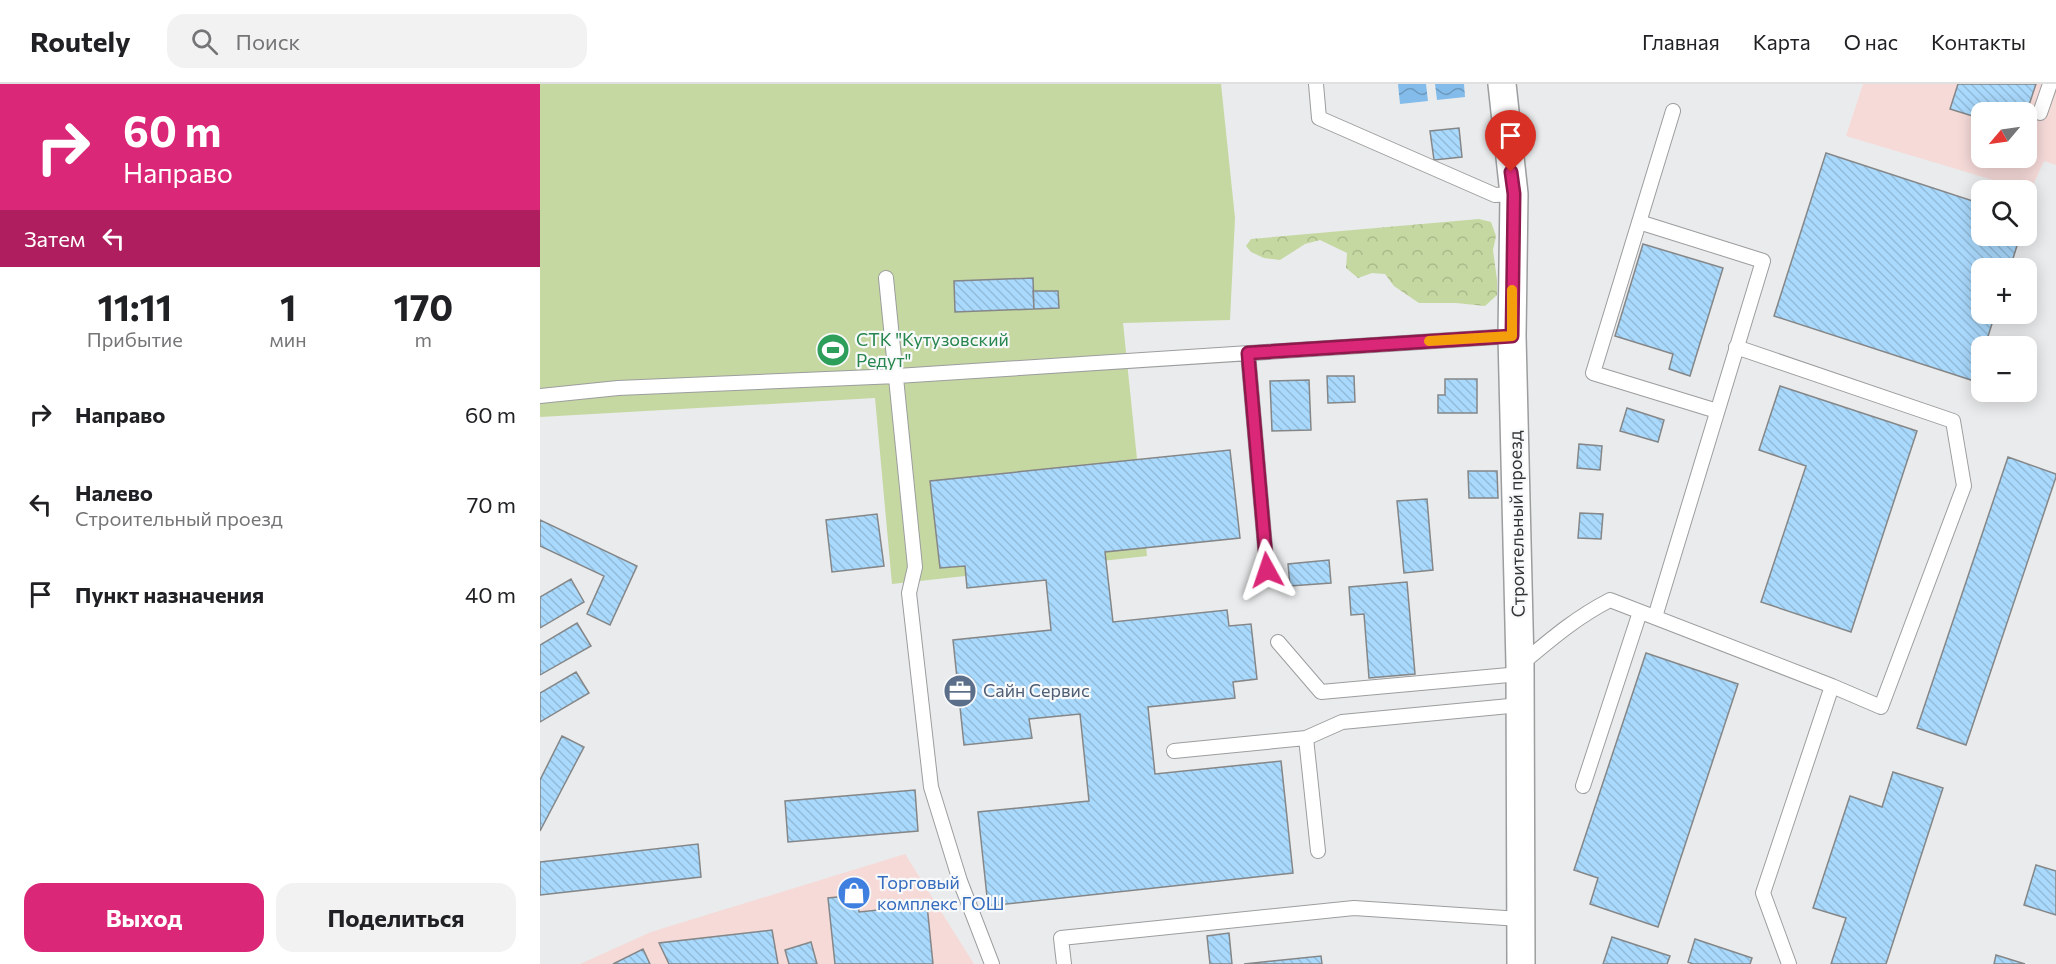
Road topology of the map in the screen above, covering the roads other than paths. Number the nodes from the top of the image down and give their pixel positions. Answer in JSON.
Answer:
{"nodes":[{"id":1,"x":1316,"y":84,"type":"edge"},
{"id":2,"x":1502,"y":84,"type":"edge"},
{"id":3,"x":2050,"y":84,"type":"edge"},
{"id":4,"x":1673,"y":111,"type":"dead end"},
{"id":5,"x":2040,"y":113,"type":"dead end"},
{"id":6,"x":1514,"y":194,"type":"junction"},
{"id":7,"x":1639,"y":222,"type":"junction"},
{"id":8,"x":886,"y":278,"type":"dead end"},
{"id":9,"x":1512,"y":336,"type":"junction"},
{"id":10,"x":1736,"y":347,"type":"junction"},
{"id":11,"x":1248,"y":353,"type":"junction"},
{"id":12,"x":897,"y":376,"type":"junction"},
{"id":13,"x":540,"y":396,"type":"edge"},
{"id":14,"x":1717,"y":411,"type":"junction"},
{"id":15,"x":1267,"y":570,"type":"dead end"},
{"id":16,"x":1640,"y":612,"type":"junction"},
{"id":17,"x":1655,"y":617,"type":"junction"},
{"id":18,"x":1278,"y":642,"type":"dead end"},
{"id":19,"x":1520,"y":670,"type":"junction"},
{"id":20,"x":1832,"y":686,"type":"junction"},
{"id":21,"x":1520,"y":705,"type":"junction"},
{"id":22,"x":1306,"y":738,"type":"junction"},
{"id":23,"x":1174,"y":751,"type":"dead end"},
{"id":24,"x":1583,"y":786,"type":"dead end"},
{"id":25,"x":1318,"y":851,"type":"dead end"},
{"id":26,"x":1520,"y":919,"type":"junction"},
{"id":27,"x":992,"y":964,"type":"edge"},
{"id":28,"x":1064,"y":964,"type":"edge"},
{"id":29,"x":1521,"y":964,"type":"edge"},
{"id":30,"x":1789,"y":964,"type":"edge"}],
"edges":[{"from":1,"to":6,"type":"lane"},
{"from":2,"to":6,"type":"street","name":"Строительный проезд"},
{"from":3,"to":5,"type":"lane"},
{"from":4,"to":7,"type":"lane"},
{"from":6,"to":9,"type":"street","name":"Строительный проезд"},
{"from":7,"to":10,"type":"lane"},
{"from":7,"to":14,"type":"lane"},
{"from":8,"to":12,"type":"lane"},
{"from":9,"to":11,"type":"lane"},
{"from":9,"to":19,"type":"street","name":"Строительный проезд"},
{"from":10,"to":14,"type":"lane"},
{"from":10,"to":20,"type":"lane"},
{"from":11,"to":12,"type":"lane"},
{"from":11,"to":15,"type":"lane"},
{"from":12,"to":13,"type":"lane"},
{"from":12,"to":27,"type":"lane"},
{"from":14,"to":17,"type":"lane"},
{"from":16,"to":17,"type":"lane"},
{"from":16,"to":19,"type":"lane"},
{"from":16,"to":24,"type":"lane"},
{"from":17,"to":20,"type":"lane"},
{"from":18,"to":19,"type":"lane"},
{"from":19,"to":21,"type":"street","name":"Строительный проезд"},
{"from":20,"to":30,"type":"lane"},
{"from":21,"to":22,"type":"lane"},
{"from":21,"to":26,"type":"street","name":"Строительный проезд"},
{"from":22,"to":23,"type":"lane"},
{"from":22,"to":25,"type":"lane"},
{"from":26,"to":28,"type":"lane"},
{"from":26,"to":29,"type":"street","name":"Строительный проезд"}]}
